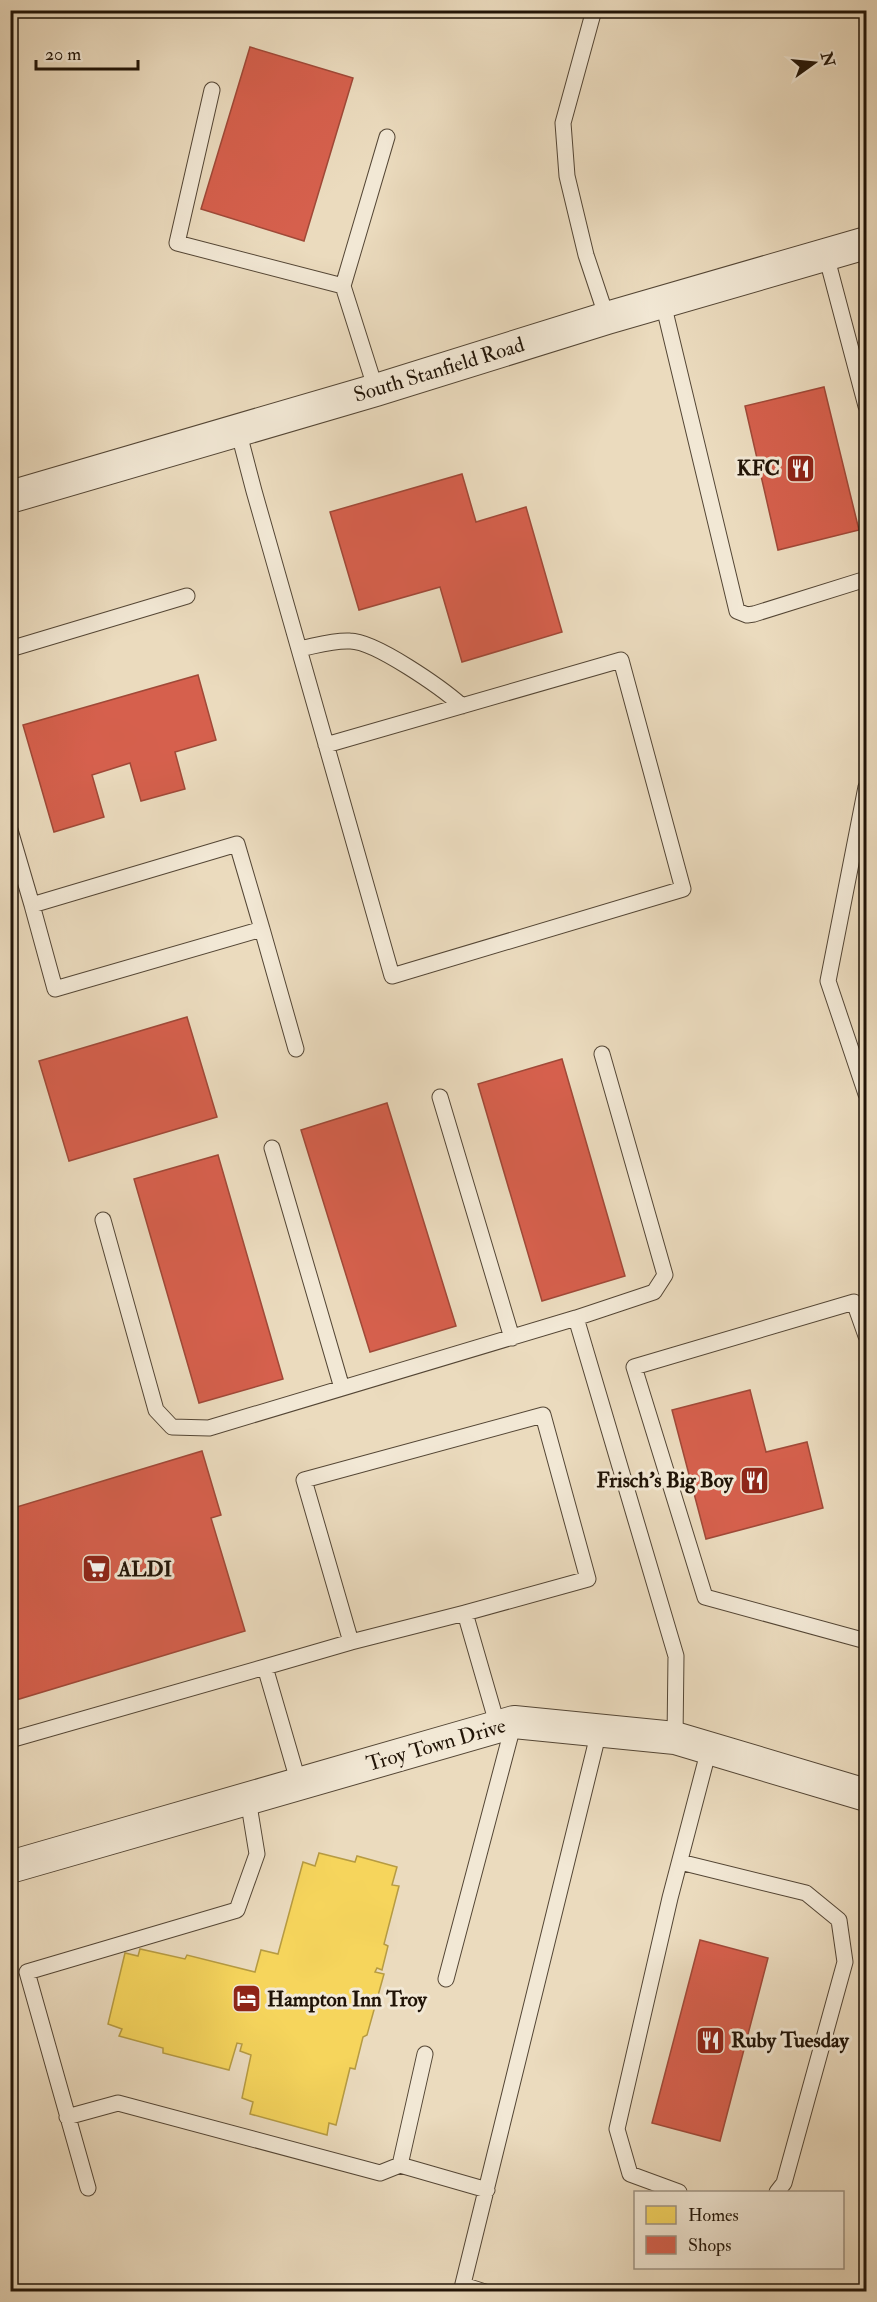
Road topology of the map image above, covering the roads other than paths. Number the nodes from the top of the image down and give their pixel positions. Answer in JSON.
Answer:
{"nodes":[{"id":1,"x":594,"y":10,"type":"edge"},
{"id":2,"x":212,"y":90,"type":"dead end"},
{"id":3,"x":387,"y":137,"type":"dead end"},
{"id":4,"x":867,"y":243,"type":"edge"},
{"id":5,"x":826,"y":255,"type":"junction"},
{"id":6,"x":343,"y":286,"type":"junction"},
{"id":7,"x":663,"y":303,"type":"junction"},
{"id":8,"x":608,"y":318,"type":"junction"},
{"id":9,"x":376,"y":390,"type":"junction"},
{"id":10,"x":867,"y":406,"type":"edge"},
{"id":11,"x":238,"y":430,"type":"junction"},
{"id":12,"x":11,"y":497,"type":"edge"},
{"id":13,"x":867,"y":579,"type":"edge"},
{"id":14,"x":187,"y":596,"type":"dead end"},
{"id":15,"x":10,"y":648,"type":"edge"},
{"id":16,"x":299,"y":649,"type":"junction"},
{"id":17,"x":462,"y":706,"type":"junction"},
{"id":18,"x":326,"y":745,"type":"junction"},
{"id":19,"x":867,"y":787,"type":"edge"},
{"id":20,"x":10,"y":830,"type":"edge"},
{"id":21,"x":32,"y":905,"type":"junction"},
{"id":22,"x":262,"y":929,"type":"junction"},
{"id":23,"x":296,"y":1049,"type":"dead end"},
{"id":24,"x":602,"y":1053,"type":"dead end"},
{"id":25,"x":867,"y":1094,"type":"edge"},
{"id":26,"x":440,"y":1097,"type":"dead end"},
{"id":27,"x":272,"y":1148,"type":"dead end"},
{"id":28,"x":103,"y":1220,"type":"dead end"},
{"id":29,"x":576,"y":1318,"type":"junction"},
{"id":30,"x":867,"y":1336,"type":"edge"},
{"id":31,"x":512,"y":1338,"type":"junction"},
{"id":32,"x":342,"y":1388,"type":"junction"},
{"id":33,"x":465,"y":1613,"type":"junction"},
{"id":34,"x":867,"y":1641,"type":"edge"},
{"id":35,"x":351,"y":1642,"type":"junction"},
{"id":36,"x":265,"y":1667,"type":"junction"},
{"id":37,"x":506,"y":1724,"type":"junction"},
{"id":38,"x":599,"y":1731,"type":"junction"},
{"id":39,"x":675,"y":1738,"type":"junction"},
{"id":40,"x":10,"y":1740,"type":"edge"},
{"id":41,"x":709,"y":1749,"type":"junction"},
{"id":42,"x":299,"y":1784,"type":"junction"},
{"id":43,"x":867,"y":1795,"type":"edge"},
{"id":44,"x":248,"y":1799,"type":"junction"},
{"id":45,"x":680,"y":1862,"type":"junction"},
{"id":46,"x":10,"y":1868,"type":"edge"},
{"id":47,"x":446,"y":1979,"type":"dead end"},
{"id":48,"x":425,"y":2054,"type":"dead end"},
{"id":49,"x":68,"y":2117,"type":"junction"},
{"id":50,"x":400,"y":2164,"type":"junction"},
{"id":51,"x":88,"y":2188,"type":"dead end"},
{"id":52,"x":486,"y":2190,"type":"junction"},
{"id":53,"x":674,"y":2191,"type":"edge"},
{"id":54,"x":778,"y":2191,"type":"edge"},
{"id":55,"x":462,"y":2288,"type":"edge"},
{"id":56,"x":485,"y":2292,"type":"edge"}],
"edges":[{"from":1,"to":8,"type":"lane"},
{"from":2,"to":6,"type":"lane"},
{"from":3,"to":6,"type":"lane"},
{"from":4,"to":5,"type":"street","name":"South Stanfield Road"},
{"from":5,"to":7,"type":"street","name":"South Stanfield Road"},
{"from":5,"to":10,"type":"lane"},
{"from":6,"to":9,"type":"lane"},
{"from":7,"to":8,"type":"street","name":"South Stanfield Road"},
{"from":7,"to":13,"type":"lane"},
{"from":8,"to":9,"type":"street","name":"South Stanfield Road"},
{"from":9,"to":11,"type":"street","name":"South Stanfield Road"},
{"from":11,"to":12,"type":"street","name":"South Stanfield Road"},
{"from":11,"to":16,"type":"lane"},
{"from":14,"to":15,"type":"lane"},
{"from":16,"to":17,"type":"lane"},
{"from":16,"to":18,"type":"lane"},
{"from":17,"to":18,"type":"lane"},
{"from":17,"to":18,"type":"lane"},
{"from":19,"to":25,"type":"lane"},
{"from":20,"to":21,"type":"lane"},
{"from":21,"to":22,"type":"lane"},
{"from":21,"to":22,"type":"lane"},
{"from":22,"to":23,"type":"lane"},
{"from":24,"to":29,"type":"lane"},
{"from":26,"to":31,"type":"lane"},
{"from":27,"to":32,"type":"lane"},
{"from":28,"to":32,"type":"lane"},
{"from":29,"to":31,"type":"lane"},
{"from":29,"to":39,"type":"lane"},
{"from":30,"to":34,"type":"lane"},
{"from":31,"to":32,"type":"lane"},
{"from":33,"to":35,"type":"lane"},
{"from":33,"to":35,"type":"lane"},
{"from":33,"to":37,"type":"lane"},
{"from":35,"to":36,"type":"lane"},
{"from":36,"to":40,"type":"lane"},
{"from":36,"to":42,"type":"lane"},
{"from":37,"to":38,"type":"street","name":"Troy Town Drive"},
{"from":37,"to":42,"type":"street","name":"Troy Town Drive"},
{"from":37,"to":47,"type":"lane"},
{"from":38,"to":39,"type":"street","name":"Troy Town Drive"},
{"from":38,"to":52,"type":"lane"},
{"from":39,"to":41,"type":"street","name":"Troy Town Drive"},
{"from":41,"to":43,"type":"street","name":"Troy Town Drive"},
{"from":41,"to":45,"type":"lane"},
{"from":42,"to":44,"type":"street","name":"Troy Town Drive"},
{"from":44,"to":46,"type":"street","name":"Troy Town Drive"},
{"from":44,"to":49,"type":"lane"},
{"from":45,"to":53,"type":"lane"},
{"from":45,"to":54,"type":"lane"},
{"from":48,"to":50,"type":"lane"},
{"from":49,"to":50,"type":"lane"},
{"from":49,"to":51,"type":"lane"},
{"from":50,"to":52,"type":"lane"},
{"from":52,"to":55,"type":"lane"},
{"from":55,"to":56,"type":"lane"}]}
